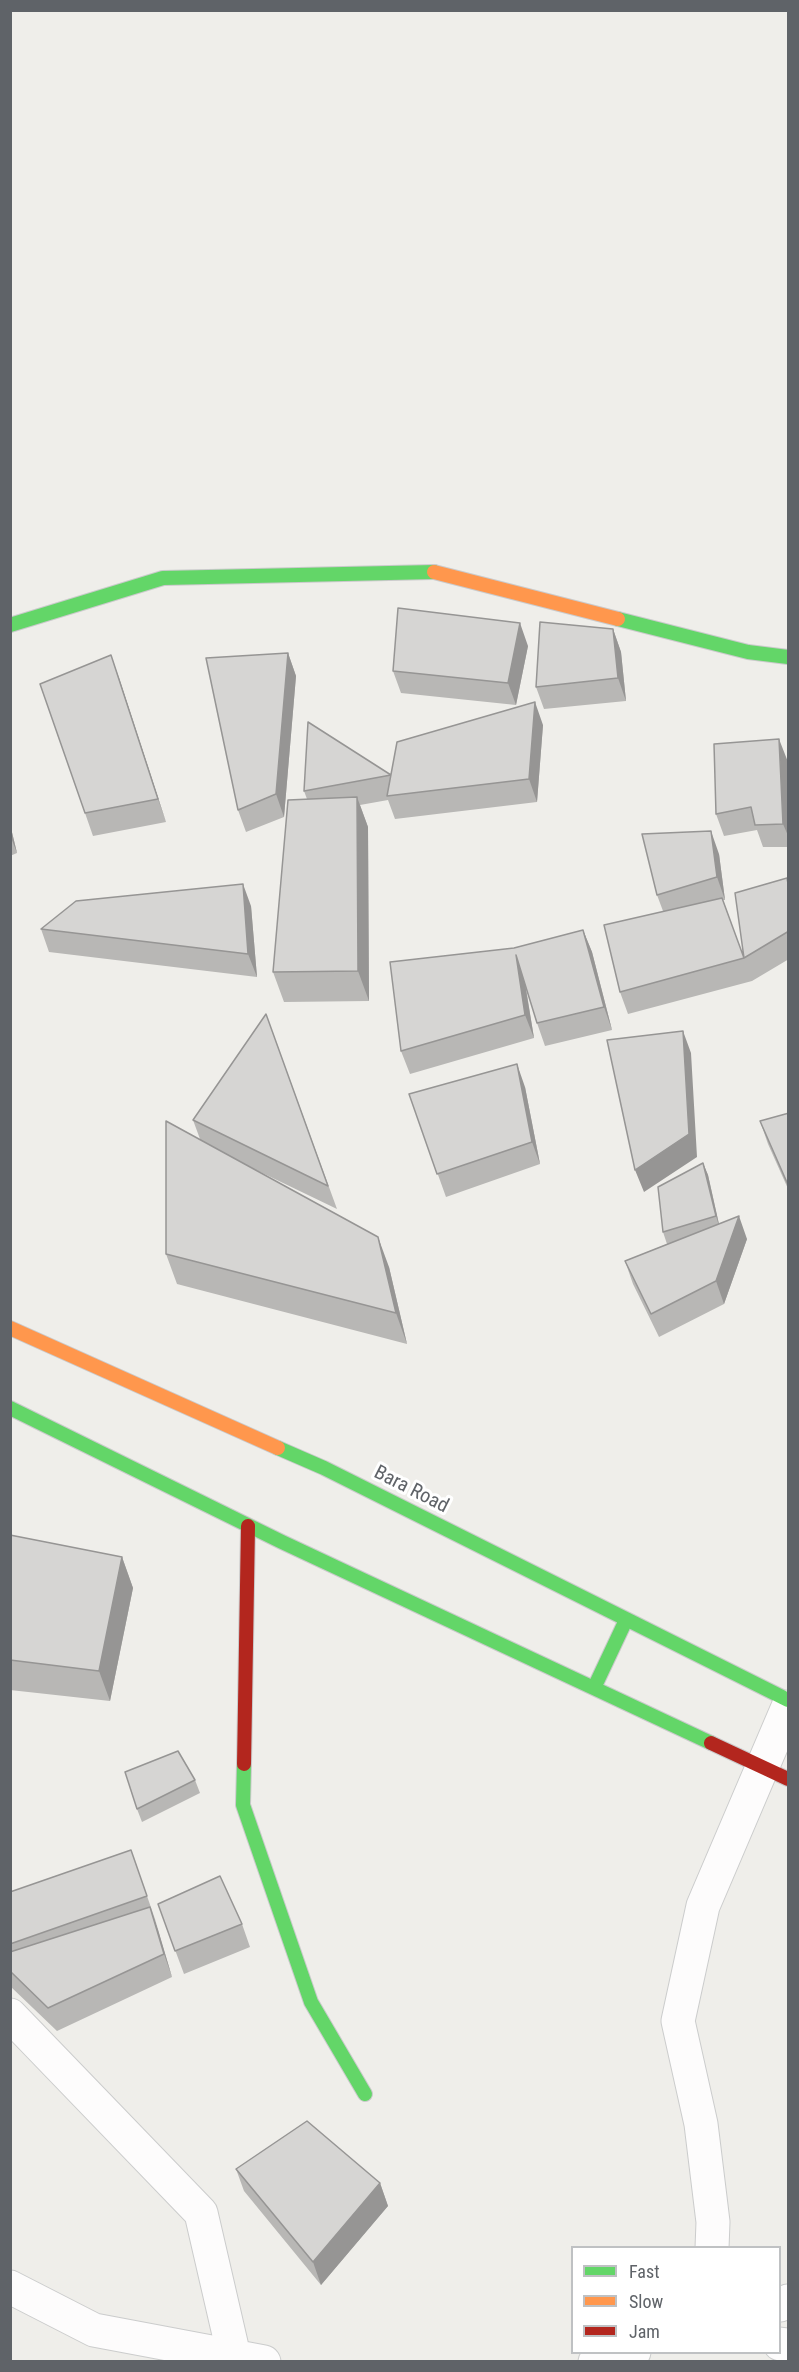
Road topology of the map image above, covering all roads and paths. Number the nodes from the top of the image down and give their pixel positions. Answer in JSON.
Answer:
{"nodes":[{"id":1,"x":10,"y":625,"type":"edge"},
{"id":2,"x":789,"y":657,"type":"edge"},
{"id":3,"x":10,"y":1328,"type":"edge"},
{"id":4,"x":10,"y":1408,"type":"edge"},
{"id":5,"x":248,"y":1526,"type":"junction"},
{"id":6,"x":626,"y":1620,"type":"junction"},
{"id":7,"x":594,"y":1688,"type":"junction"},
{"id":8,"x":789,"y":1700,"type":"edge"},
{"id":9,"x":789,"y":1707,"type":"edge"},
{"id":10,"x":775,"y":1772,"type":"edge"},
{"id":11,"x":10,"y":2014,"type":"edge"},
{"id":12,"x":365,"y":2094,"type":"dead end"},
{"id":13,"x":712,"y":2246,"type":"edge"},
{"id":14,"x":10,"y":2287,"type":"edge"},
{"id":15,"x":625,"y":2354,"type":"edge"},
{"id":16,"x":249,"y":2359,"type":"edge"},
{"id":17,"x":595,"y":2361,"type":"edge"}],
"edges":[{"from":1,"to":2,"type":"main road"},
{"from":3,"to":6,"type":"main road","name":"Bara Road"},
{"from":4,"to":5,"type":"main road"},
{"from":5,"to":7,"type":"main road"},
{"from":5,"to":12,"type":"main road"},
{"from":6,"to":7,"type":"main road"},
{"from":6,"to":8,"type":"main road","name":"Bara Road"},
{"from":7,"to":10,"type":"main road"},
{"from":9,"to":10,"type":"street"},
{"from":10,"to":13,"type":"street"},
{"from":11,"to":16,"type":"street"},
{"from":14,"to":16,"type":"street"},
{"from":15,"to":17,"type":"street"}]}
